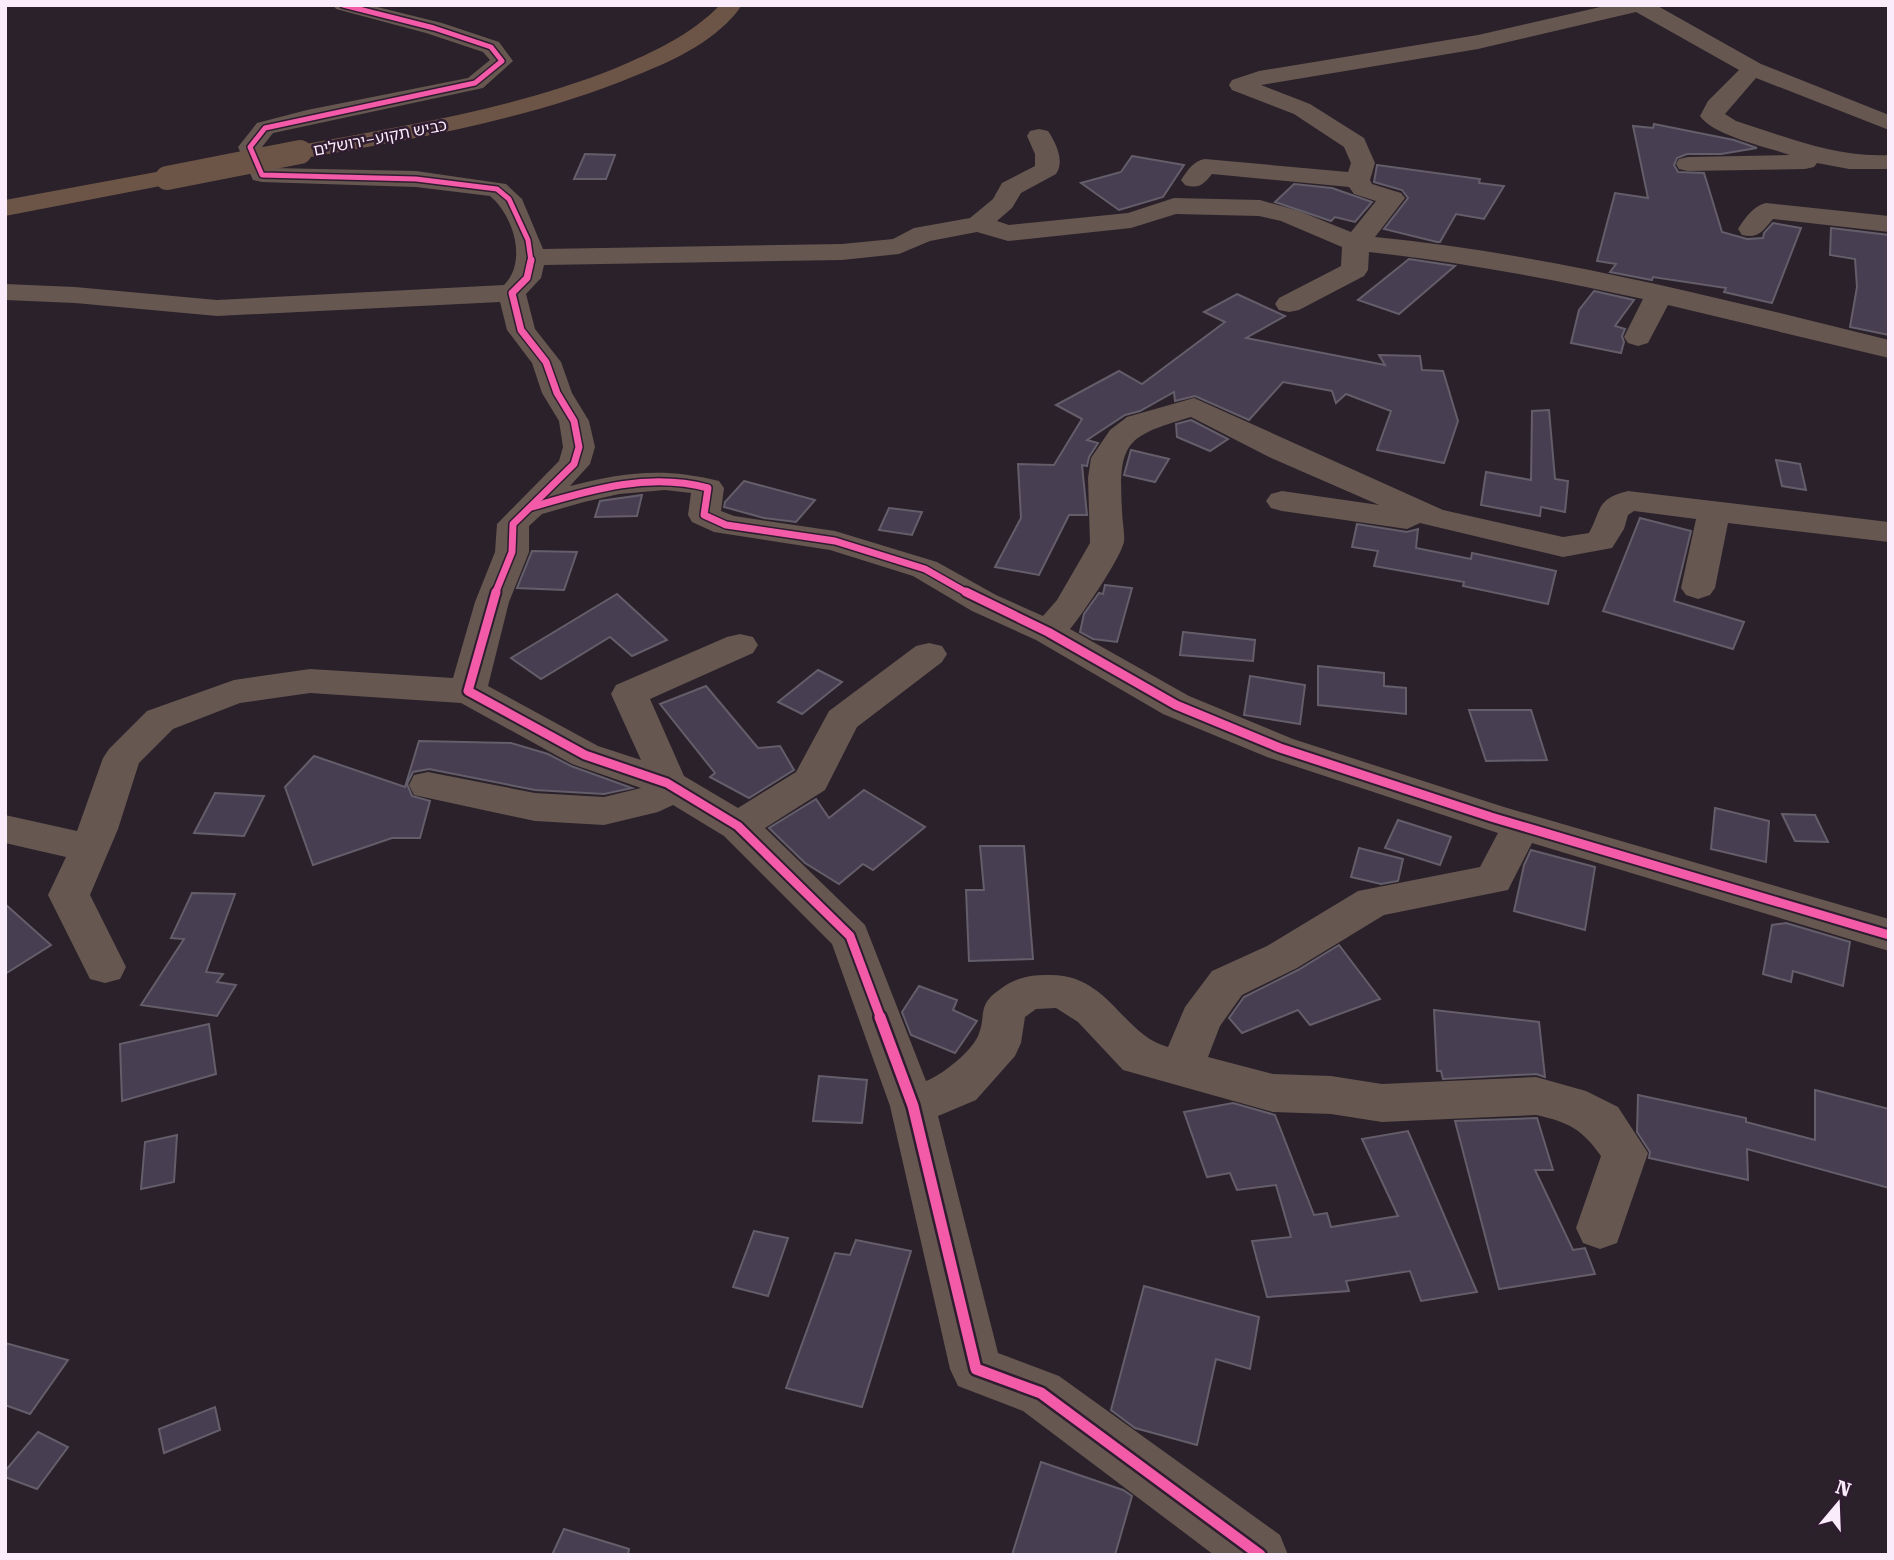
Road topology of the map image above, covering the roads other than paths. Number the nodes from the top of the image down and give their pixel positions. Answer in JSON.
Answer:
{"nodes":[{"id":1,"x":732,"y":5,"type":"edge"},
{"id":2,"x":1639,"y":5,"type":"edge"},
{"id":3,"x":345,"y":6,"type":"edge"},
{"id":4,"x":1753,"y":69,"type":"junction"},
{"id":5,"x":1889,"y":123,"type":"edge"},
{"id":6,"x":1039,"y":136,"type":"dead end"},
{"id":7,"x":1839,"y":161,"type":"junction"},
{"id":8,"x":1889,"y":162,"type":"edge"},
{"id":9,"x":1688,"y":164,"type":"dead end"},
{"id":10,"x":1195,"y":180,"type":"dead end"},
{"id":11,"x":1357,"y":180,"type":"junction"},
{"id":12,"x":5,"y":208,"type":"edge"},
{"id":13,"x":978,"y":224,"type":"junction"},
{"id":14,"x":1889,"y":224,"type":"edge"},
{"id":15,"x":1751,"y":229,"type":"dead end"},
{"id":16,"x":1356,"y":243,"type":"junction"},
{"id":17,"x":532,"y":257,"type":"junction"},
{"id":18,"x":5,"y":292,"type":"edge"},
{"id":19,"x":512,"y":293,"type":"junction"},
{"id":20,"x":1660,"y":294,"type":"junction"},
{"id":21,"x":1289,"y":304,"type":"dead end"},
{"id":22,"x":1638,"y":337,"type":"dead end"},
{"id":23,"x":1889,"y":349,"type":"edge"},
{"id":24,"x":1282,"y":501,"type":"dead end"},
{"id":25,"x":528,"y":508,"type":"junction"},
{"id":26,"x":1714,"y":513,"type":"junction"},
{"id":27,"x":1433,"y":517,"type":"junction"},
{"id":28,"x":1889,"y":531,"type":"edge"},
{"id":29,"x":1698,"y":588,"type":"dead end"},
{"id":30,"x":1048,"y":632,"type":"junction"},
{"id":31,"x":740,"y":645,"type":"dead end"},
{"id":32,"x":929,"y":654,"type":"dead end"},
{"id":33,"x":468,"y":691,"type":"junction"},
{"id":34,"x":667,"y":783,"type":"junction"},
{"id":35,"x":428,"y":785,"type":"dead end"},
{"id":36,"x":1522,"y":824,"type":"junction"},
{"id":37,"x":738,"y":826,"type":"junction"},
{"id":38,"x":5,"y":829,"type":"edge"},
{"id":39,"x":90,"y":848,"type":"junction"},
{"id":40,"x":1889,"y":935,"type":"edge"},
{"id":41,"x":105,"y":967,"type":"dead end"},
{"id":42,"x":1182,"y":1068,"type":"junction"},
{"id":43,"x":913,"y":1106,"type":"junction"},
{"id":44,"x":1600,"y":1228,"type":"dead end"},
{"id":45,"x":1260,"y":1555,"type":"edge"}],
"edges":[{"from":1,"to":12,"type":"main road","name":"כביש תקוע–ירושלים","bridge":true},
{"from":2,"to":4,"type":"street"},
{"from":2,"to":11,"type":"street"},
{"from":3,"to":17,"type":"street"},
{"from":4,"to":5,"type":"street"},
{"from":4,"to":7,"type":"street"},
{"from":6,"to":13,"type":"street"},
{"from":7,"to":8,"type":"street"},
{"from":7,"to":9,"type":"street"},
{"from":10,"to":11,"type":"street"},
{"from":11,"to":16,"type":"street"},
{"from":13,"to":16,"type":"street"},
{"from":13,"to":17,"type":"street"},
{"from":14,"to":15,"type":"street"},
{"from":16,"to":20,"type":"street"},
{"from":16,"to":21,"type":"street"},
{"from":17,"to":19,"type":"street"},
{"from":18,"to":19,"type":"street"},
{"from":19,"to":25,"type":"street"},
{"from":20,"to":22,"type":"street"},
{"from":20,"to":23,"type":"street"},
{"from":24,"to":27,"type":"street"},
{"from":25,"to":30,"type":"street"},
{"from":25,"to":33,"type":"street"},
{"from":26,"to":27,"type":"street"},
{"from":26,"to":28,"type":"street"},
{"from":26,"to":29,"type":"street"},
{"from":27,"to":30,"type":"street"},
{"from":30,"to":36,"type":"street"},
{"from":31,"to":34,"type":"street"},
{"from":32,"to":37,"type":"street"},
{"from":33,"to":34,"type":"street"},
{"from":33,"to":39,"type":"street"},
{"from":34,"to":35,"type":"street"},
{"from":34,"to":37,"type":"street"},
{"from":36,"to":40,"type":"street"},
{"from":36,"to":42,"type":"street"},
{"from":37,"to":43,"type":"street"},
{"from":38,"to":39,"type":"street"},
{"from":39,"to":41,"type":"street"},
{"from":42,"to":43,"type":"street"},
{"from":42,"to":44,"type":"street"},
{"from":43,"to":45,"type":"street"}]}
